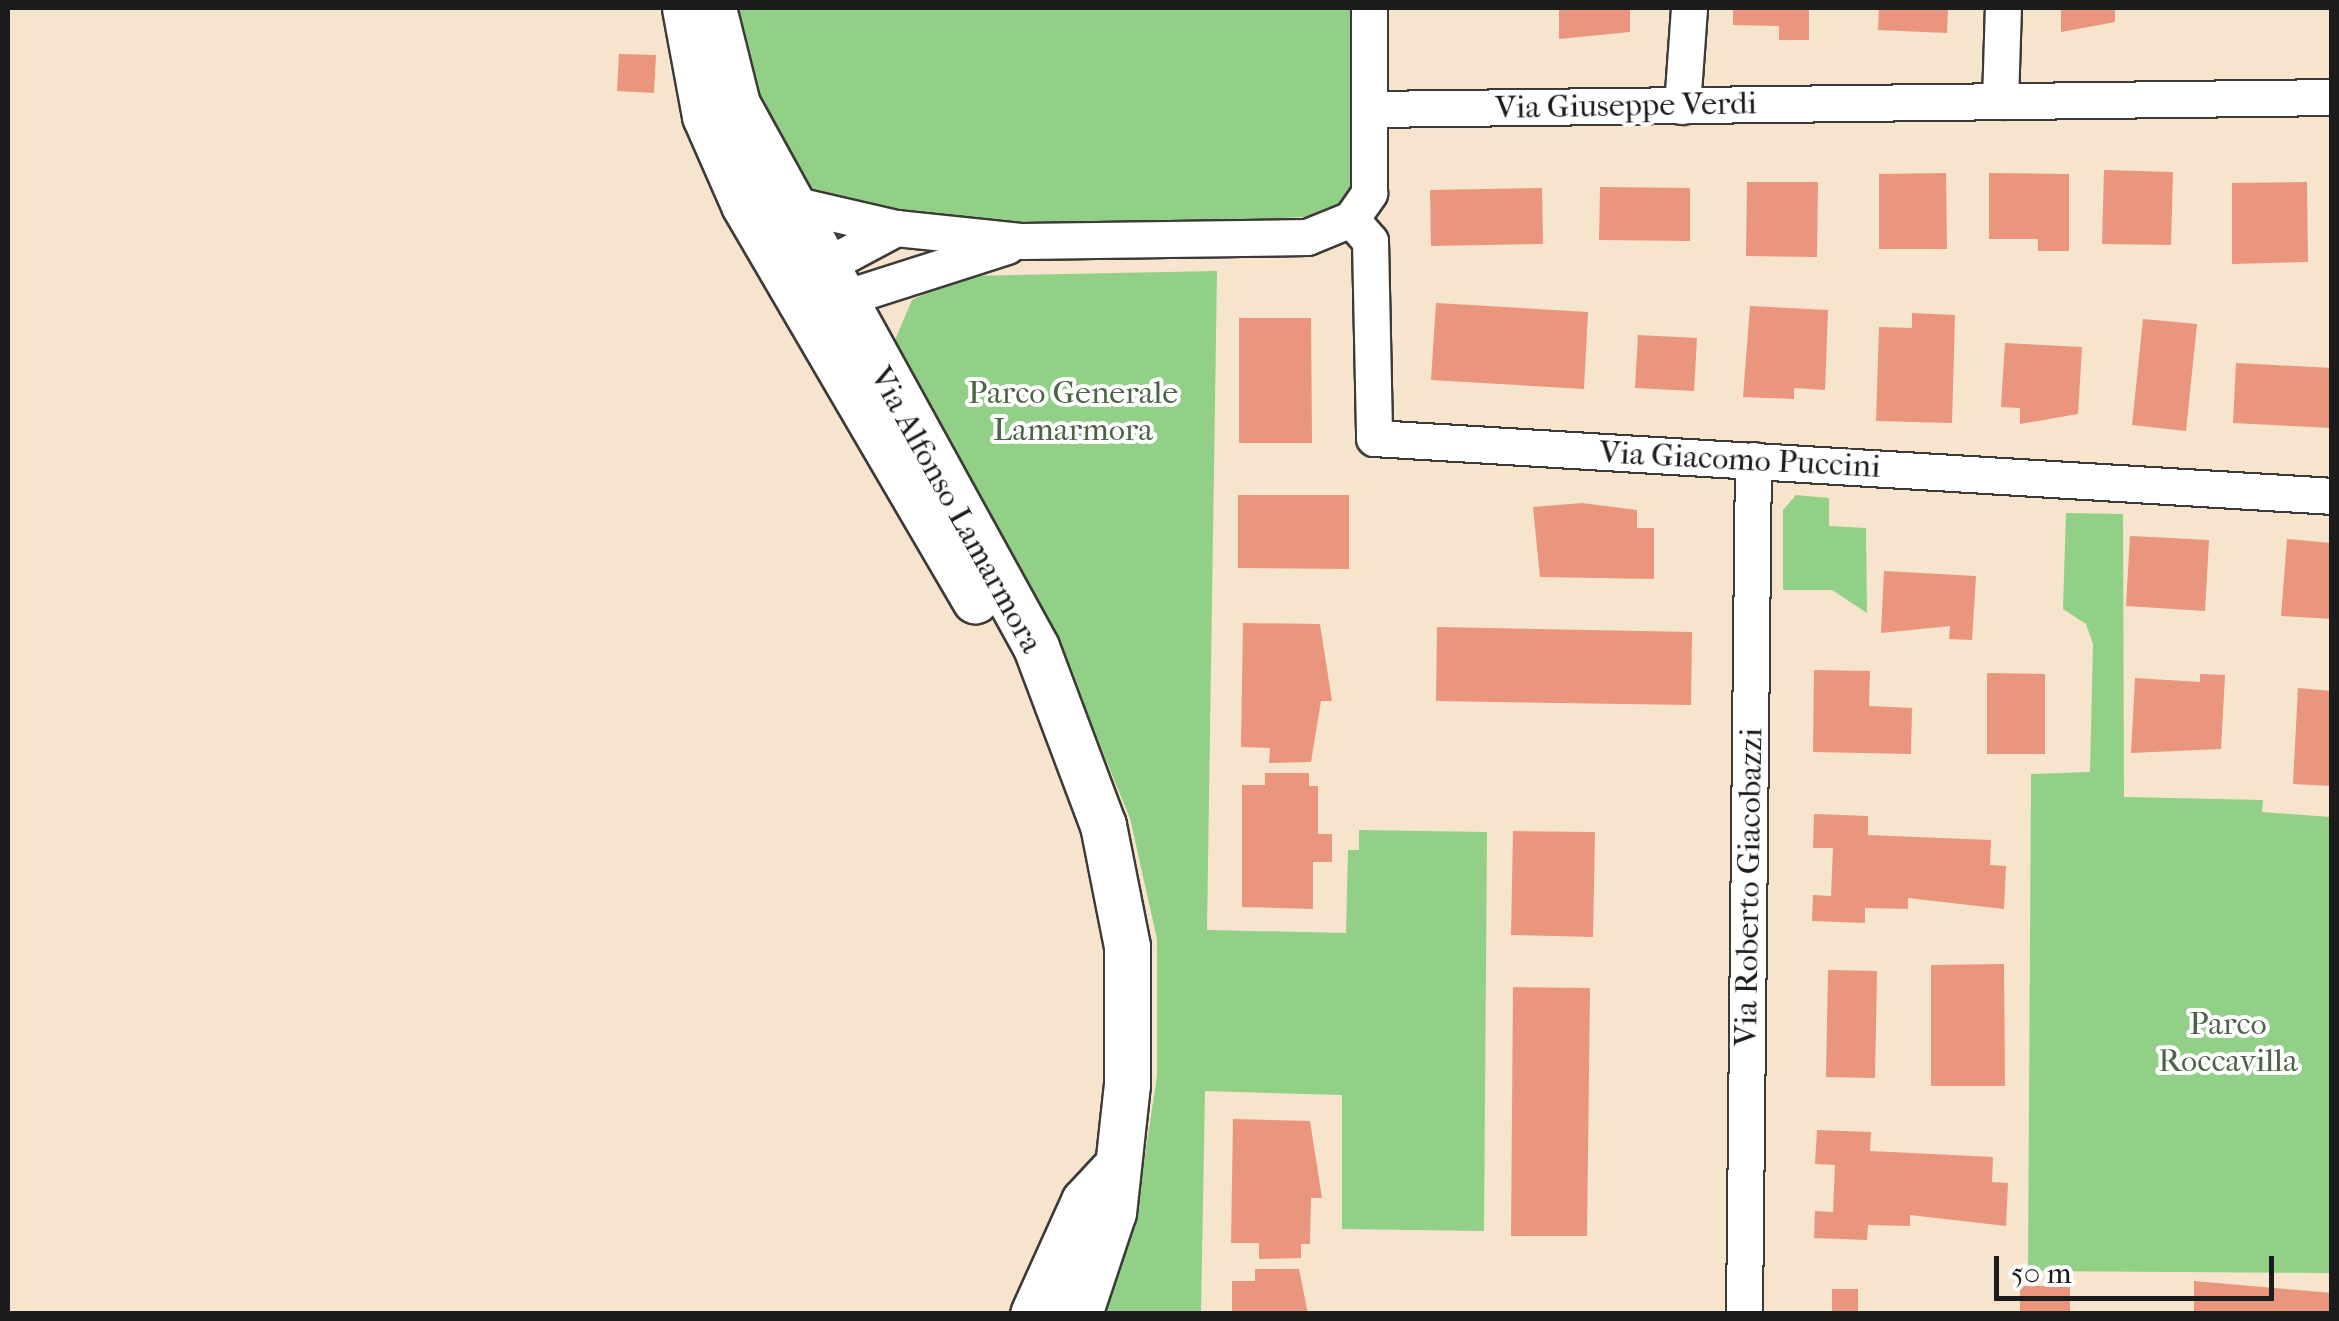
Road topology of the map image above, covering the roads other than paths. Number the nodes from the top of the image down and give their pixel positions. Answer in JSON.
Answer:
{"nodes":[{"id":1,"x":685,"y":8,"type":"edge"},
{"id":2,"x":713,"y":8,"type":"edge"},
{"id":3,"x":1369,"y":8,"type":"edge"},
{"id":4,"x":1689,"y":8,"type":"edge"},
{"id":5,"x":2003,"y":8,"type":"edge"},
{"id":6,"x":2332,"y":97,"type":"edge"},
{"id":7,"x":2000,"y":101,"type":"junction"},
{"id":8,"x":1682,"y":106,"type":"junction"},
{"id":9,"x":1368,"y":109,"type":"junction"},
{"id":10,"x":716,"y":144,"type":"junction"},
{"id":11,"x":788,"y":203,"type":"junction"},
{"id":12,"x":1351,"y":219,"type":"junction"},
{"id":13,"x":896,"y":228,"type":"junction"},
{"id":14,"x":1022,"y":241,"type":"junction"},
{"id":15,"x":823,"y":287,"type":"junction"},
{"id":16,"x":1753,"y":460,"type":"junction"},
{"id":17,"x":899,"y":477,"type":"junction"},
{"id":18,"x":2332,"y":496,"type":"edge"},
{"id":19,"x":1063,"y":724,"type":"junction"},
{"id":20,"x":1112,"y":1171,"type":"junction"},
{"id":21,"x":1033,"y":1314,"type":"edge"},
{"id":22,"x":1078,"y":1314,"type":"edge"},
{"id":23,"x":1744,"y":1314,"type":"edge"}],
"edges":[{"from":1,"to":10,"type":"street","name":"Via Alfonso Lamarmora"},
{"from":2,"to":11,"type":"street","name":"Via Alfonso Lamarmora"},
{"from":3,"to":9,"type":"street"},
{"from":4,"to":8,"type":"street"},
{"from":5,"to":7,"type":"street"},
{"from":6,"to":7,"type":"street","name":"Via Giuseppe Verdi"},
{"from":7,"to":8,"type":"street","name":"Via Giuseppe Verdi"},
{"from":8,"to":9,"type":"street","name":"Via Giuseppe Verdi"},
{"from":9,"to":12,"type":"street"},
{"from":10,"to":15,"type":"street","name":"Via Alfonso Lamarmora"},
{"from":10,"to":17,"type":"street","name":"Via Alfonso Lamarmora"},
{"from":11,"to":13,"type":"street"},
{"from":11,"to":15,"type":"street","name":"Via Alfonso Lamarmora"},
{"from":12,"to":14,"type":"street"},
{"from":12,"to":16,"type":"street","name":"Via Giacomo Puccini"},
{"from":13,"to":14,"type":"street"},
{"from":13,"to":15,"type":"street"},
{"from":14,"to":15,"type":"street"},
{"from":15,"to":17,"type":"street","name":"Via Alfonso Lamarmora"},
{"from":15,"to":19,"type":"street","name":"Via Alfonso Lamarmora"},
{"from":16,"to":18,"type":"street","name":"Via Giacomo Puccini"},
{"from":16,"to":23,"type":"street","name":"Via Roberto Giacobazzi"},
{"from":17,"to":19,"type":"street","name":"Via Alfonso Lamarmora"},
{"from":19,"to":20,"type":"street","name":"Via Alfonso Lamarmora"},
{"from":20,"to":21,"type":"street"},
{"from":20,"to":22,"type":"street","name":"Via Alfonso Lamarmora"}]}
